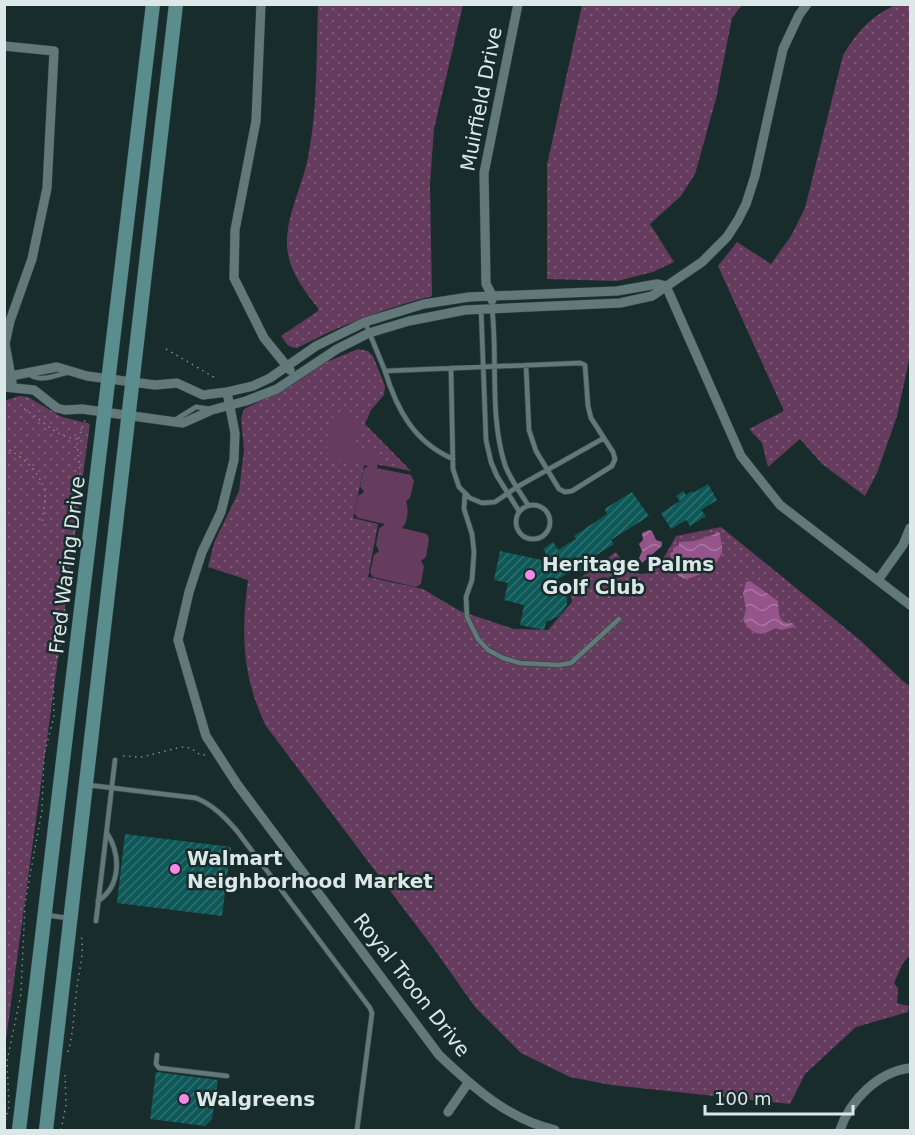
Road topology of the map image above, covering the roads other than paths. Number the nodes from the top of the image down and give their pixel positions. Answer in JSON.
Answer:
{"nodes":[{"id":1,"x":153,"y":4,"type":"edge"},
{"id":2,"x":176,"y":4,"type":"edge"},
{"id":3,"x":261,"y":4,"type":"edge"},
{"id":4,"x":518,"y":4,"type":"edge"},
{"id":5,"x":807,"y":4,"type":"edge"},
{"id":6,"x":4,"y":46,"type":"edge"},
{"id":7,"x":666,"y":286,"type":"junction"},
{"id":8,"x":488,"y":296,"type":"junction"},
{"id":9,"x":481,"y":308,"type":"junction"},
{"id":10,"x":492,"y":308,"type":"junction"},
{"id":11,"x":365,"y":322,"type":"junction"},
{"id":12,"x":369,"y":333,"type":"junction"},
{"id":13,"x":526,"y":364,"type":"junction"},
{"id":14,"x":495,"y":365,"type":"junction"},
{"id":15,"x":287,"y":366,"type":"junction"},
{"id":16,"x":484,"y":366,"type":"junction"},
{"id":17,"x":451,"y":368,"type":"junction"},
{"id":18,"x":384,"y":371,"type":"junction"},
{"id":19,"x":33,"y":374,"type":"junction"},
{"id":20,"x":294,"y":377,"type":"junction"},
{"id":21,"x":8,"y":378,"type":"edge"},
{"id":22,"x":108,"y":379,"type":"junction"},
{"id":23,"x":132,"y":382,"type":"junction"},
{"id":24,"x":9,"y":388,"type":"edge"},
{"id":25,"x":34,"y":390,"type":"junction"},
{"id":26,"x":227,"y":392,"type":"junction"},
{"id":27,"x":203,"y":394,"type":"junction"},
{"id":28,"x":230,"y":406,"type":"junction"},
{"id":29,"x":207,"y":410,"type":"junction"},
{"id":30,"x":104,"y":412,"type":"junction"},
{"id":31,"x":128,"y":415,"type":"junction"},
{"id":32,"x":604,"y":438,"type":"junction"},
{"id":33,"x":453,"y":459,"type":"junction"},
{"id":34,"x":548,"y":471,"type":"junction"},
{"id":35,"x":517,"y":487,"type":"junction"},
{"id":36,"x":465,"y":493,"type":"junction"},
{"id":37,"x":508,"y":493,"type":"junction"},
{"id":38,"x":528,"y":505,"type":"junction"},
{"id":39,"x":519,"y":511,"type":"junction"},
{"id":40,"x":910,"y":528,"type":"edge"},
{"id":41,"x":878,"y":580,"type":"junction"},
{"id":42,"x":910,"y":605,"type":"edge"},
{"id":43,"x":619,"y":619,"type":"dead end"},
{"id":44,"x":115,"y":760,"type":"road end"},
{"id":45,"x":85,"y":784,"type":"junction"},
{"id":46,"x":112,"y":788,"type":"junction"},
{"id":47,"x":107,"y":833,"type":"junction"},
{"id":48,"x":98,"y":901,"type":"junction"},
{"id":49,"x":44,"y":915,"type":"junction"},
{"id":50,"x":70,"y":918,"type":"junction"},
{"id":51,"x":96,"y":921,"type":"dead end"},
{"id":52,"x":157,"y":1055,"type":"dead end"},
{"id":53,"x":910,"y":1068,"type":"edge"},
{"id":54,"x":227,"y":1076,"type":"dead end"},
{"id":55,"x":468,"y":1083,"type":"junction"},
{"id":56,"x":448,"y":1112,"type":"dead end"},
{"id":57,"x":19,"y":1131,"type":"edge"},
{"id":58,"x":46,"y":1131,"type":"edge"},
{"id":59,"x":357,"y":1131,"type":"edge"},
{"id":60,"x":555,"y":1131,"type":"edge"},
{"id":61,"x":840,"y":1131,"type":"edge"}],
"edges":[{"from":1,"to":22,"type":"main road","name":"Fred Waring Drive"},
{"from":2,"to":23,"type":"main road"},
{"from":3,"to":15,"type":"street"},
{"from":4,"to":8,"type":"street","name":"Muirfield Drive"},
{"from":5,"to":7,"type":"street"},
{"from":6,"to":21,"type":"street"},
{"from":7,"to":8,"type":"street"},
{"from":7,"to":10,"type":"street"},
{"from":7,"to":41,"type":"street"},
{"from":8,"to":9,"type":"street"},
{"from":8,"to":10,"type":"street"},
{"from":8,"to":11,"type":"street"},
{"from":9,"to":10,"type":"street"},
{"from":9,"to":12,"type":"street"},
{"from":9,"to":16,"type":"lane"},
{"from":10,"to":14,"type":"lane"},
{"from":11,"to":12,"type":"lane"},
{"from":11,"to":15,"type":"street"},
{"from":12,"to":18,"type":"lane"},
{"from":12,"to":20,"type":"street"},
{"from":13,"to":14,"type":"lane"},
{"from":13,"to":32,"type":"lane"},
{"from":13,"to":34,"type":"lane"},
{"from":14,"to":16,"type":"lane"},
{"from":14,"to":35,"type":"lane"},
{"from":15,"to":20,"type":"street"},
{"from":15,"to":26,"type":"street"},
{"from":16,"to":17,"type":"lane"},
{"from":16,"to":37,"type":"lane"},
{"from":17,"to":18,"type":"lane"},
{"from":17,"to":33,"type":"lane"},
{"from":18,"to":33,"type":"lane"},
{"from":19,"to":21,"type":"street"},
{"from":19,"to":22,"type":"street"},
{"from":19,"to":25,"type":"lane"},
{"from":20,"to":28,"type":"street"},
{"from":21,"to":24,"type":"street"},
{"from":22,"to":23,"type":"street"},
{"from":22,"to":30,"type":"main road","name":"Fred Waring Drive"},
{"from":23,"to":27,"type":"street"},
{"from":23,"to":31,"type":"main road"},
{"from":24,"to":25,"type":"street"},
{"from":25,"to":30,"type":"street"},
{"from":26,"to":27,"type":"street"},
{"from":26,"to":28,"type":"street","name":"Royal Troon Drive"},
{"from":27,"to":29,"type":"lane"},
{"from":28,"to":29,"type":"street"},
{"from":28,"to":55,"type":"street","name":"Royal Troon Drive"},
{"from":29,"to":31,"type":"street"},
{"from":30,"to":31,"type":"street"},
{"from":30,"to":49,"type":"main road","name":"Fred Waring Drive"},
{"from":31,"to":45,"type":"main road"},
{"from":32,"to":34,"type":"lane"},
{"from":32,"to":34,"type":"lane"},
{"from":33,"to":36,"type":"lane"},
{"from":34,"to":35,"type":"lane"},
{"from":35,"to":37,"type":"lane"},
{"from":35,"to":38,"type":"lane"},
{"from":36,"to":37,"type":"lane"},
{"from":36,"to":43,"type":"lane"},
{"from":37,"to":39,"type":"lane"},
{"from":38,"to":39,"type":"lane"},
{"from":38,"to":39,"type":"lane"},
{"from":40,"to":41,"type":"street"},
{"from":41,"to":42,"type":"street"},
{"from":44,"to":46,"type":"lane"},
{"from":45,"to":46,"type":"lane"},
{"from":45,"to":50,"type":"main road"},
{"from":46,"to":47,"type":"lane"},
{"from":46,"to":59,"type":"lane"},
{"from":47,"to":48,"type":"lane"},
{"from":47,"to":48,"type":"lane"},
{"from":48,"to":51,"type":"lane"},
{"from":49,"to":50,"type":"lane"},
{"from":49,"to":57,"type":"main road","name":"Fred Waring Drive"},
{"from":50,"to":58,"type":"main road"},
{"from":52,"to":54,"type":"lane"},
{"from":53,"to":61,"type":"street"},
{"from":55,"to":56,"type":"street"},
{"from":55,"to":60,"type":"street","name":"Royal Troon Drive"}]}
